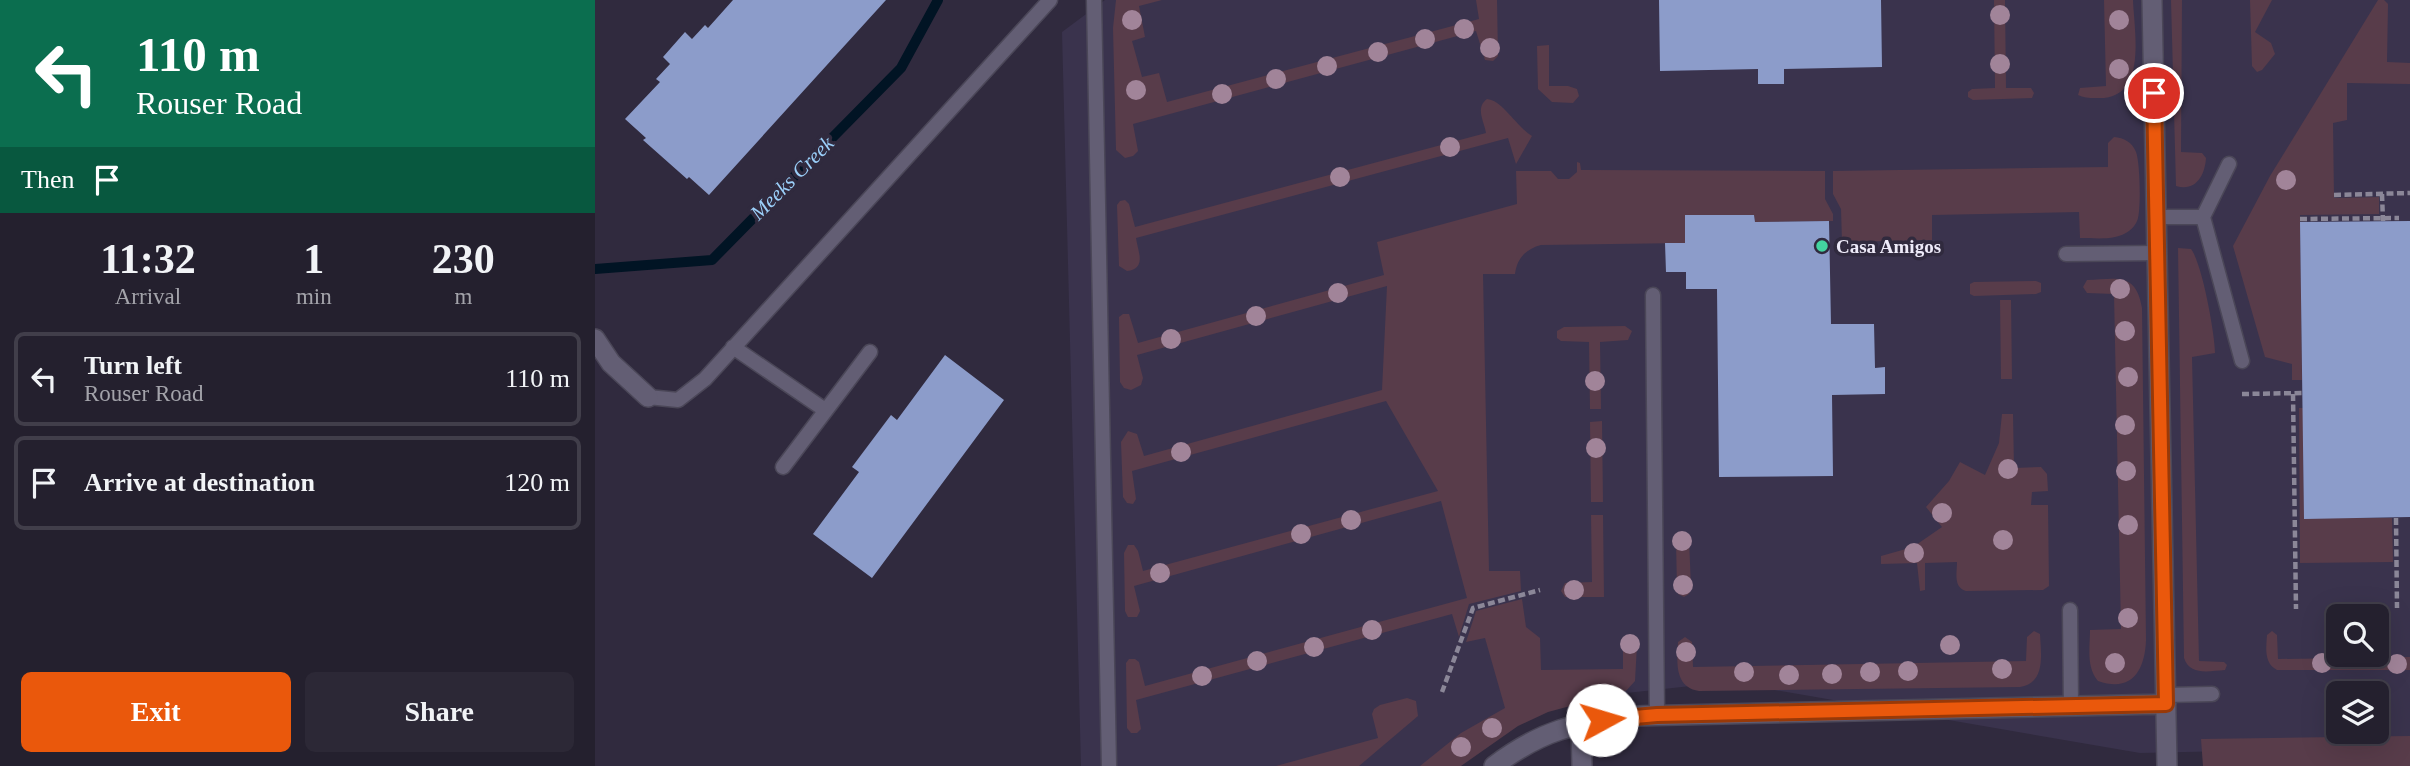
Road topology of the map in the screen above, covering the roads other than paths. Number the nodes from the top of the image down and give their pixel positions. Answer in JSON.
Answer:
{"nodes":[{"id":1,"x":1050,"y":0,"type":"edge"},
{"id":2,"x":1094,"y":0,"type":"edge"},
{"id":3,"x":2152,"y":0,"type":"edge"},
{"id":4,"x":2229,"y":164,"type":"dead end"},
{"id":5,"x":2203,"y":217,"type":"junction"},
{"id":6,"x":2157,"y":218,"type":"junction"},
{"id":7,"x":2158,"y":253,"type":"junction"},
{"id":8,"x":2066,"y":254,"type":"dead end"},
{"id":9,"x":1653,"y":295,"type":"dead end"},
{"id":10,"x":595,"y":339,"type":"edge"},
{"id":11,"x":733,"y":347,"type":"junction"},
{"id":12,"x":870,"y":352,"type":"dead end"},
{"id":13,"x":2242,"y":361,"type":"dead end"},
{"id":14,"x":647,"y":397,"type":"joint"},
{"id":15,"x":825,"y":411,"type":"junction"},
{"id":16,"x":783,"y":467,"type":"dead end"},
{"id":17,"x":2070,"y":610,"type":"dead end"},
{"id":18,"x":2212,"y":694,"type":"dead end"},
{"id":19,"x":2166,"y":700,"type":"junction"},
{"id":20,"x":2071,"y":706,"type":"junction"},
{"id":21,"x":1657,"y":715,"type":"junction"},
{"id":22,"x":1581,"y":722,"type":"junction"},
{"id":23,"x":1109,"y":766,"type":"edge"},
{"id":24,"x":1493,"y":766,"type":"edge"},
{"id":25,"x":1582,"y":766,"type":"edge"},
{"id":26,"x":2167,"y":766,"type":"edge"}],
"edges":[{"from":1,"to":11,"type":"lane"},
{"from":2,"to":23,"type":"lane"},
{"from":3,"to":6,"type":"street"},
{"from":4,"to":5,"type":"lane"},
{"from":5,"to":6,"type":"lane"},
{"from":5,"to":13,"type":"lane"},
{"from":6,"to":7,"type":"street"},
{"from":7,"to":8,"type":"lane"},
{"from":7,"to":19,"type":"street"},
{"from":9,"to":21,"type":"lane"},
{"from":10,"to":14,"type":"street"},
{"from":11,"to":14,"type":"lane"},
{"from":11,"to":15,"type":"lane"},
{"from":12,"to":15,"type":"lane"},
{"from":15,"to":16,"type":"lane"},
{"from":17,"to":20,"type":"lane"},
{"from":18,"to":19,"type":"lane"},
{"from":19,"to":20,"type":"street"},
{"from":19,"to":26,"type":"street"},
{"from":20,"to":21,"type":"street"},
{"from":21,"to":22,"type":"street"},
{"from":22,"to":24,"type":"street"},
{"from":22,"to":25,"type":"street"}]}
